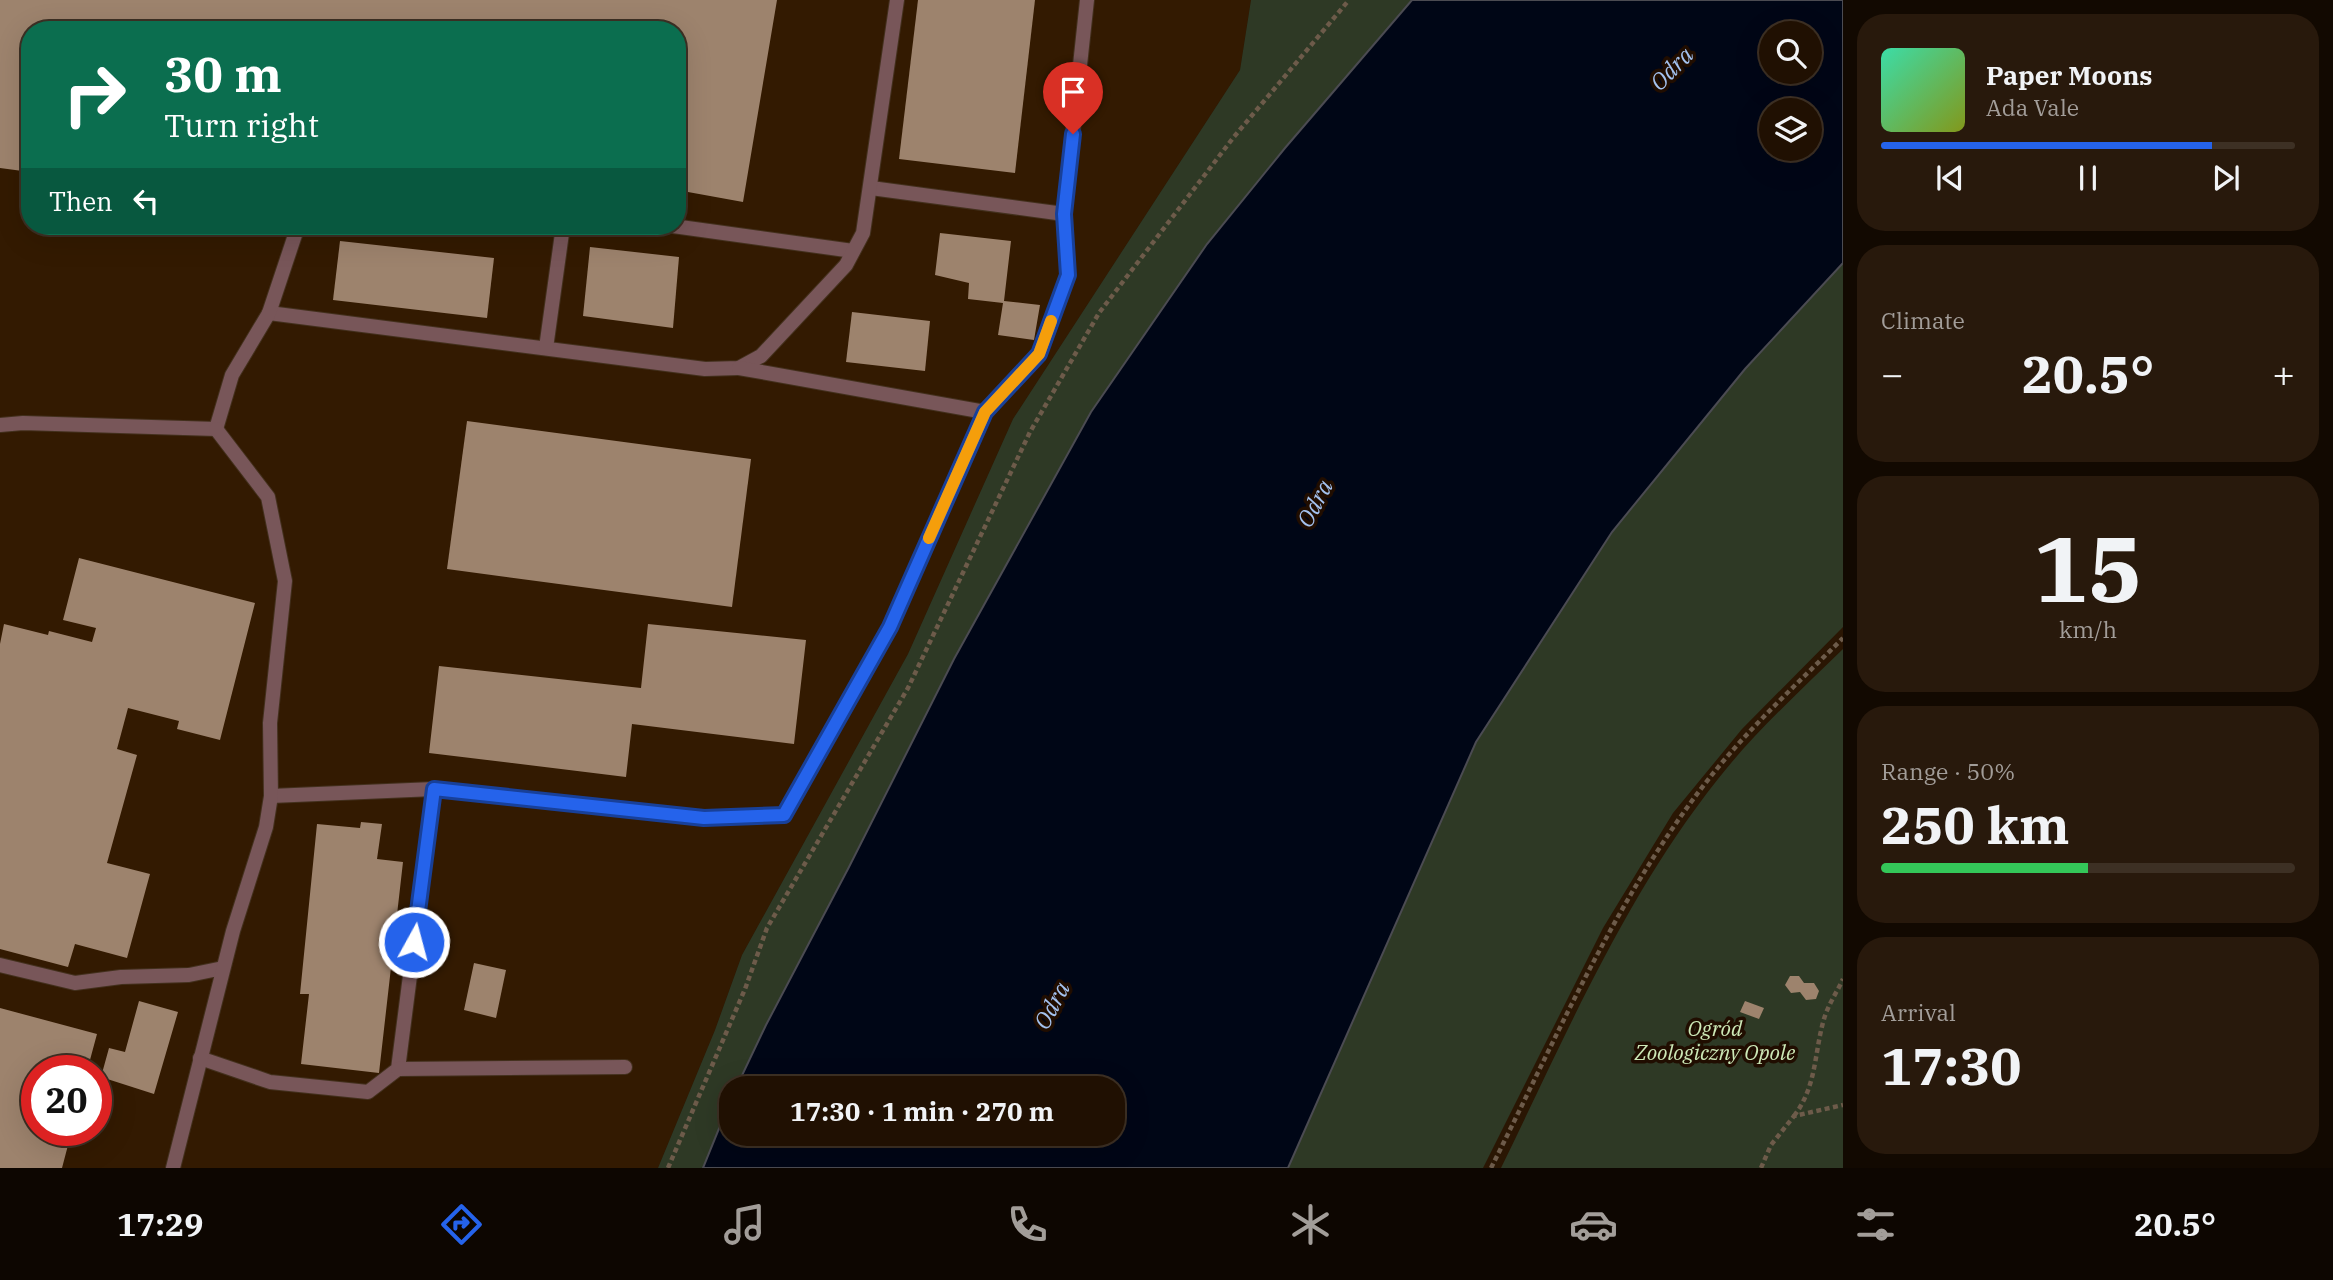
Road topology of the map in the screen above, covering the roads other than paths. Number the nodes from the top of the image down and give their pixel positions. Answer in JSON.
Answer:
{"nodes":[{"id":1,"x":897,"y":0,"type":"edge"},
{"id":2,"x":1087,"y":0,"type":"edge"},
{"id":3,"x":871,"y":188,"type":"junction"},
{"id":4,"x":1064,"y":214,"type":"junction"},
{"id":5,"x":686,"y":228,"type":"edge"},
{"id":6,"x":295,"y":235,"type":"edge"},
{"id":7,"x":562,"y":235,"type":"edge"},
{"id":8,"x":853,"y":251,"type":"junction"},
{"id":9,"x":269,"y":313,"type":"junction"},
{"id":10,"x":546,"y":348,"type":"junction"},
{"id":11,"x":739,"y":368,"type":"junction"},
{"id":12,"x":985,"y":412,"type":"junction"},
{"id":13,"x":0,"y":425,"type":"edge"},
{"id":14,"x":216,"y":429,"type":"junction"},
{"id":15,"x":434,"y":789,"type":"junction"},
{"id":16,"x":271,"y":796,"type":"junction"},
{"id":17,"x":0,"y":965,"type":"edge"},
{"id":18,"x":223,"y":968,"type":"junction"},
{"id":19,"x":200,"y":1058,"type":"junction"},
{"id":20,"x":625,"y":1067,"type":"dead end"},
{"id":21,"x":398,"y":1069,"type":"junction"},
{"id":22,"x":173,"y":1168,"type":"edge"}],
"edges":[{"from":1,"to":3,"type":"lane"},
{"from":2,"to":4,"type":"lane"},
{"from":3,"to":4,"type":"lane"},
{"from":3,"to":8,"type":"lane"},
{"from":4,"to":12,"type":"lane"},
{"from":5,"to":8,"type":"lane"},
{"from":6,"to":9,"type":"lane"},
{"from":7,"to":10,"type":"lane"},
{"from":8,"to":11,"type":"lane"},
{"from":9,"to":10,"type":"lane"},
{"from":9,"to":14,"type":"lane"},
{"from":10,"to":11,"type":"lane"},
{"from":11,"to":12,"type":"lane"},
{"from":12,"to":15,"type":"lane"},
{"from":13,"to":14,"type":"lane"},
{"from":14,"to":16,"type":"lane"},
{"from":15,"to":16,"type":"lane"},
{"from":15,"to":21,"type":"lane"},
{"from":16,"to":18,"type":"lane"},
{"from":17,"to":18,"type":"lane"},
{"from":18,"to":19,"type":"lane"},
{"from":19,"to":21,"type":"lane"},
{"from":19,"to":22,"type":"lane"},
{"from":20,"to":21,"type":"lane"}]}
